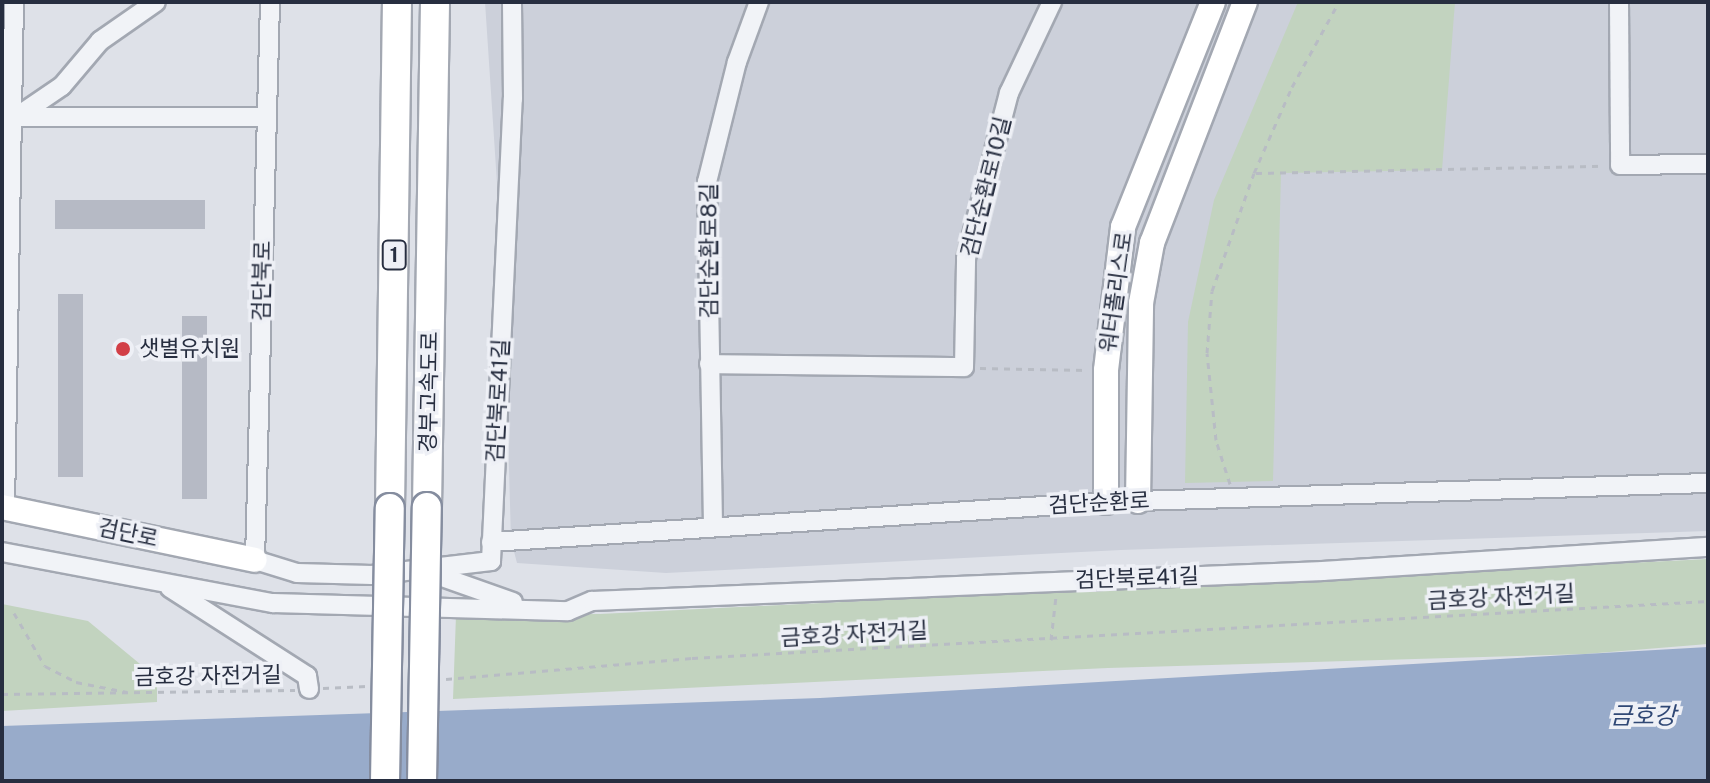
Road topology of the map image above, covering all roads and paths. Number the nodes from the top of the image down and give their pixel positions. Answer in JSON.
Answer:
{"nodes":[{"id":1,"x":14,"y":2,"type":"edge"},
{"id":2,"x":156,"y":2,"type":"edge"},
{"id":3,"x":270,"y":2,"type":"edge"},
{"id":4,"x":397,"y":2,"type":"edge"},
{"id":5,"x":435,"y":2,"type":"edge"},
{"id":6,"x":512,"y":2,"type":"edge"},
{"id":7,"x":759,"y":2,"type":"edge"},
{"id":8,"x":1052,"y":2,"type":"edge"},
{"id":9,"x":1213,"y":2,"type":"edge"},
{"id":10,"x":1245,"y":2,"type":"edge"},
{"id":11,"x":1339,"y":2,"type":"edge"},
{"id":12,"x":1619,"y":2,"type":"edge"},
{"id":13,"x":266,"y":117,"type":"junction"},
{"id":14,"x":7,"y":118,"type":"edge"},
{"id":15,"x":1708,"y":164,"type":"edge"},
{"id":16,"x":1620,"y":165,"type":"junction"},
{"id":17,"x":1254,"y":173,"type":"junction"},
{"id":18,"x":4,"y":350,"type":"edge"},
{"id":19,"x":709,"y":364,"type":"junction"},
{"id":20,"x":964,"y":367,"type":"junction"},
{"id":21,"x":1106,"y":370,"type":"junction"},
{"id":22,"x":1708,"y":483,"type":"edge"},
{"id":23,"x":1235,"y":499,"type":"junction"},
{"id":24,"x":1138,"y":501,"type":"junction"},
{"id":25,"x":1106,"y":502,"type":"junction"},
{"id":26,"x":4,"y":507,"type":"edge"},
{"id":27,"x":713,"y":525,"type":"junction"},
{"id":28,"x":491,"y":542,"type":"junction"},
{"id":29,"x":1708,"y":547,"type":"edge"},
{"id":30,"x":2,"y":552,"type":"edge"},
{"id":31,"x":255,"y":560,"type":"junction"},
{"id":32,"x":421,"y":569,"type":"junction"},
{"id":33,"x":161,"y":582,"type":"junction"},
{"id":34,"x":1058,"y":582,"type":"junction"},
{"id":35,"x":1708,"y":601,"type":"edge"},
{"id":36,"x":528,"y":607,"type":"junction"},
{"id":37,"x":14,"y":613,"type":"dead end"},
{"id":38,"x":1051,"y":640,"type":"junction"},
{"id":39,"x":439,"y":679,"type":"dead end"},
{"id":40,"x":376,"y":685,"type":"dead end"},
{"id":41,"x":309,"y":689,"type":"junction"},
{"id":42,"x":2,"y":694,"type":"edge"},
{"id":43,"x":135,"y":694,"type":"junction"},
{"id":44,"x":385,"y":781,"type":"edge"},
{"id":45,"x":422,"y":781,"type":"edge"}],
"edges":[{"from":1,"to":14,"type":"street"},
{"from":2,"to":14,"type":"street"},
{"from":3,"to":13,"type":"street","name":"검단북로"},
{"from":4,"to":44,"type":"highway","name":"경부고속도로","number":"1","bridge":true},
{"from":5,"to":45,"type":"highway","name":"경부고속도로","number":"1","bridge":true},
{"from":6,"to":28,"type":"street","name":"검단북로41길"},
{"from":7,"to":19,"type":"street","name":"검단순환로8길"},
{"from":8,"to":20,"type":"street","name":"검단순환로10길"},
{"from":9,"to":21,"type":"main road","name":"워터폴리스로"},
{"from":10,"to":24,"type":"main road","name":"워터폴리스로"},
{"from":11,"to":17,"type":"path"},
{"from":12,"to":16,"type":"street"},
{"from":13,"to":14,"type":"street"},
{"from":13,"to":31,"type":"street","name":"검단북로"},
{"from":14,"to":18,"type":"street"},
{"from":15,"to":16,"type":"street"},
{"from":16,"to":17,"type":"path"},
{"from":17,"to":23,"type":"path"},
{"from":18,"to":26,"type":"street"},
{"from":19,"to":20,"type":"street"},
{"from":19,"to":27,"type":"street","name":"검단순환로8길"},
{"from":20,"to":21,"type":"path"},
{"from":21,"to":25,"type":"main road","name":"워터폴리스로"},
{"from":22,"to":23,"type":"street","name":"검단순환로"},
{"from":23,"to":24,"type":"street","name":"검단순환로"},
{"from":24,"to":25,"type":"street","name":"검단순환로"},
{"from":25,"to":27,"type":"street","name":"검단순환로"},
{"from":26,"to":31,"type":"main road","name":"검단로"},
{"from":27,"to":28,"type":"street","name":"검단순환로"},
{"from":28,"to":32,"type":"street"},
{"from":29,"to":34,"type":"street","name":"검단북로41길"},
{"from":30,"to":33,"type":"street"},
{"from":31,"to":32,"type":"street"},
{"from":32,"to":36,"type":"street"},
{"from":33,"to":36,"type":"street"},
{"from":33,"to":41,"type":"street"},
{"from":34,"to":36,"type":"street","name":"검단북로41길"},
{"from":34,"to":38,"type":"path"},
{"from":35,"to":38,"type":"path","name":"금호강 자전거길"},
{"from":37,"to":43,"type":"path"},
{"from":38,"to":39,"type":"path","name":"금호강 자전거길"},
{"from":40,"to":41,"type":"path","name":"금호강 자전거길"},
{"from":41,"to":43,"type":"path","name":"금호강 자전거길"},
{"from":42,"to":43,"type":"path","name":"금호강 자전거길"}]}
